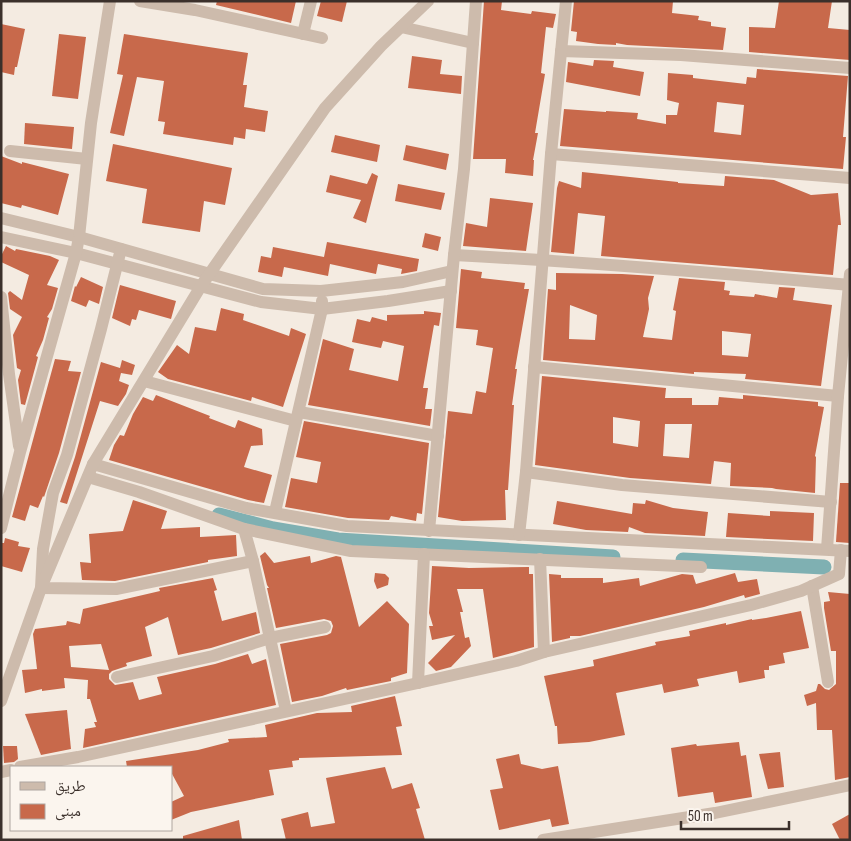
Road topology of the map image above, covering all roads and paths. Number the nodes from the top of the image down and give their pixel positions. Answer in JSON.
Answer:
{"nodes":[{"id":1,"x":110,"y":1,"type":"edge"},
{"id":2,"x":140,"y":1,"type":"edge"},
{"id":3,"x":311,"y":1,"type":"edge"},
{"id":4,"x":428,"y":1,"type":"edge"},
{"id":5,"x":476,"y":1,"type":"edge"},
{"id":6,"x":566,"y":1,"type":"edge"},
{"id":7,"x":166,"y":3,"type":"edge"},
{"id":8,"x":401,"y":27,"type":"junction"},
{"id":9,"x":303,"y":34,"type":"junction"},
{"id":10,"x":322,"y":38,"type":"dead end"},
{"id":11,"x":473,"y":43,"type":"junction"},
{"id":12,"x":561,"y":51,"type":"junction"},
{"id":13,"x":850,"y":68,"type":"edge"},
{"id":14,"x":10,"y":151,"type":"dead end"},
{"id":15,"x":551,"y":154,"type":"junction"},
{"id":16,"x":87,"y":160,"type":"junction"},
{"id":17,"x":850,"y":178,"type":"edge"},
{"id":18,"x":1,"y":218,"type":"edge"},
{"id":19,"x":1,"y":237,"type":"edge"},
{"id":20,"x":79,"y":237,"type":"junction"},
{"id":21,"x":121,"y":249,"type":"junction"},
{"id":22,"x":76,"y":253,"type":"junction"},
{"id":23,"x":454,"y":255,"type":"junction"},
{"id":24,"x":543,"y":260,"type":"junction"},
{"id":25,"x":118,"y":265,"type":"junction"},
{"id":26,"x":452,"y":271,"type":"junction"},
{"id":27,"x":209,"y":274,"type":"junction"},
{"id":28,"x":850,"y":274,"type":"edge"},
{"id":29,"x":201,"y":286,"type":"junction"},
{"id":30,"x":849,"y":286,"type":"edge"},
{"id":31,"x":244,"y":291,"type":"junction"},
{"id":32,"x":321,"y":291,"type":"junction"},
{"id":33,"x":451,"y":291,"type":"junction"},
{"id":34,"x":1,"y":297,"type":"edge"},
{"id":35,"x":322,"y":309,"type":"junction"},
{"id":36,"x":534,"y":367,"type":"junction"},
{"id":37,"x":144,"y":381,"type":"junction"},
{"id":38,"x":838,"y":396,"type":"junction"},
{"id":39,"x":298,"y":417,"type":"junction"},
{"id":40,"x":438,"y":436,"type":"junction"},
{"id":41,"x":20,"y":452,"type":"junction"},
{"id":42,"x":93,"y":464,"type":"junction"},
{"id":43,"x":526,"y":472,"type":"junction"},
{"id":44,"x":88,"y":477,"type":"junction"},
{"id":45,"x":830,"y":502,"type":"junction"},
{"id":46,"x":275,"y":512,"type":"junction"},
{"id":47,"x":1,"y":528,"type":"edge"},
{"id":48,"x":244,"y":529,"type":"junction"},
{"id":49,"x":429,"y":531,"type":"junction"},
{"id":50,"x":519,"y":535,"type":"junction"},
{"id":51,"x":827,"y":549,"type":"junction"},
{"id":52,"x":845,"y":551,"type":"edge"},
{"id":53,"x":424,"y":554,"type":"junction"},
{"id":54,"x":540,"y":559,"type":"junction"},
{"id":55,"x":253,"y":561,"type":"junction"},
{"id":56,"x":701,"y":567,"type":"dead end"},
{"id":57,"x":812,"y":586,"type":"junction"},
{"id":58,"x":41,"y":588,"type":"junction"},
{"id":59,"x":325,"y":627,"type":"dead end"},
{"id":60,"x":270,"y":638,"type":"junction"},
{"id":61,"x":544,"y":652,"type":"junction"},
{"id":62,"x":118,"y":677,"type":"dead end"},
{"id":63,"x":828,"y":682,"type":"dead end"},
{"id":64,"x":418,"y":683,"type":"junction"},
{"id":65,"x":1,"y":700,"type":"edge"},
{"id":66,"x":286,"y":711,"type":"junction"},
{"id":67,"x":26,"y":766,"type":"edge"},
{"id":68,"x":850,"y":785,"type":"edge"},
{"id":69,"x":543,"y":840,"type":"edge"}],
"edges":[{"from":1,"to":16,"type":"street"},
{"from":2,"to":7,"type":"street"},
{"from":3,"to":9,"type":"street"},
{"from":4,"to":8,"type":"street"},
{"from":5,"to":11,"type":"street"},
{"from":6,"to":12,"type":"street"},
{"from":7,"to":9,"type":"street"},
{"from":8,"to":11,"type":"street"},
{"from":8,"to":27,"type":"street"},
{"from":9,"to":10,"type":"street"},
{"from":11,"to":23,"type":"street"},
{"from":12,"to":13,"type":"street"},
{"from":12,"to":15,"type":"street"},
{"from":14,"to":16,"type":"street"},
{"from":15,"to":17,"type":"street"},
{"from":15,"to":24,"type":"street"},
{"from":16,"to":20,"type":"street"},
{"from":18,"to":20,"type":"street"},
{"from":19,"to":22,"type":"street"},
{"from":20,"to":21,"type":"street"},
{"from":20,"to":22,"type":"street"},
{"from":21,"to":25,"type":"street"},
{"from":21,"to":27,"type":"street"},
{"from":22,"to":25,"type":"street"},
{"from":22,"to":41,"type":"street"},
{"from":23,"to":24,"type":"street"},
{"from":23,"to":26,"type":"street"},
{"from":24,"to":30,"type":"street"},
{"from":24,"to":36,"type":"street"},
{"from":25,"to":29,"type":"street"},
{"from":25,"to":58,"type":"street"},
{"from":26,"to":32,"type":"street"},
{"from":26,"to":33,"type":"street"},
{"from":27,"to":29,"type":"street"},
{"from":27,"to":31,"type":"street"},
{"from":28,"to":30,"type":"street"},
{"from":29,"to":31,"type":"street"},
{"from":29,"to":37,"type":"street"},
{"from":30,"to":38,"type":"street"},
{"from":31,"to":32,"type":"street"},
{"from":31,"to":35,"type":"street"},
{"from":32,"to":35,"type":"street"},
{"from":33,"to":35,"type":"street"},
{"from":33,"to":40,"type":"street"},
{"from":34,"to":41,"type":"street"},
{"from":35,"to":39,"type":"street"},
{"from":36,"to":38,"type":"street"},
{"from":36,"to":43,"type":"street"},
{"from":37,"to":39,"type":"street"},
{"from":37,"to":42,"type":"street"},
{"from":38,"to":45,"type":"street"},
{"from":39,"to":40,"type":"street"},
{"from":39,"to":46,"type":"street"},
{"from":40,"to":49,"type":"street"},
{"from":41,"to":47,"type":"street"},
{"from":42,"to":44,"type":"street"},
{"from":42,"to":46,"type":"street"},
{"from":43,"to":45,"type":"street"},
{"from":43,"to":50,"type":"street"},
{"from":44,"to":48,"type":"street"},
{"from":44,"to":58,"type":"street"},
{"from":45,"to":51,"type":"street"},
{"from":46,"to":49,"type":"street"},
{"from":48,"to":53,"type":"street"},
{"from":48,"to":55,"type":"street"},
{"from":49,"to":50,"type":"street"},
{"from":50,"to":51,"type":"street"},
{"from":51,"to":52,"type":"street"},
{"from":52,"to":57,"type":"street"},
{"from":53,"to":54,"type":"street"},
{"from":53,"to":64,"type":"street"},
{"from":54,"to":56,"type":"street"},
{"from":54,"to":61,"type":"street"},
{"from":55,"to":58,"type":"street"},
{"from":55,"to":60,"type":"street"},
{"from":57,"to":61,"type":"street"},
{"from":57,"to":63,"type":"street"},
{"from":58,"to":65,"type":"street"},
{"from":59,"to":60,"type":"street"},
{"from":60,"to":62,"type":"street"},
{"from":60,"to":66,"type":"street"},
{"from":61,"to":64,"type":"street"},
{"from":64,"to":66,"type":"street"},
{"from":66,"to":67,"type":"street"},
{"from":68,"to":69,"type":"street"}]}
